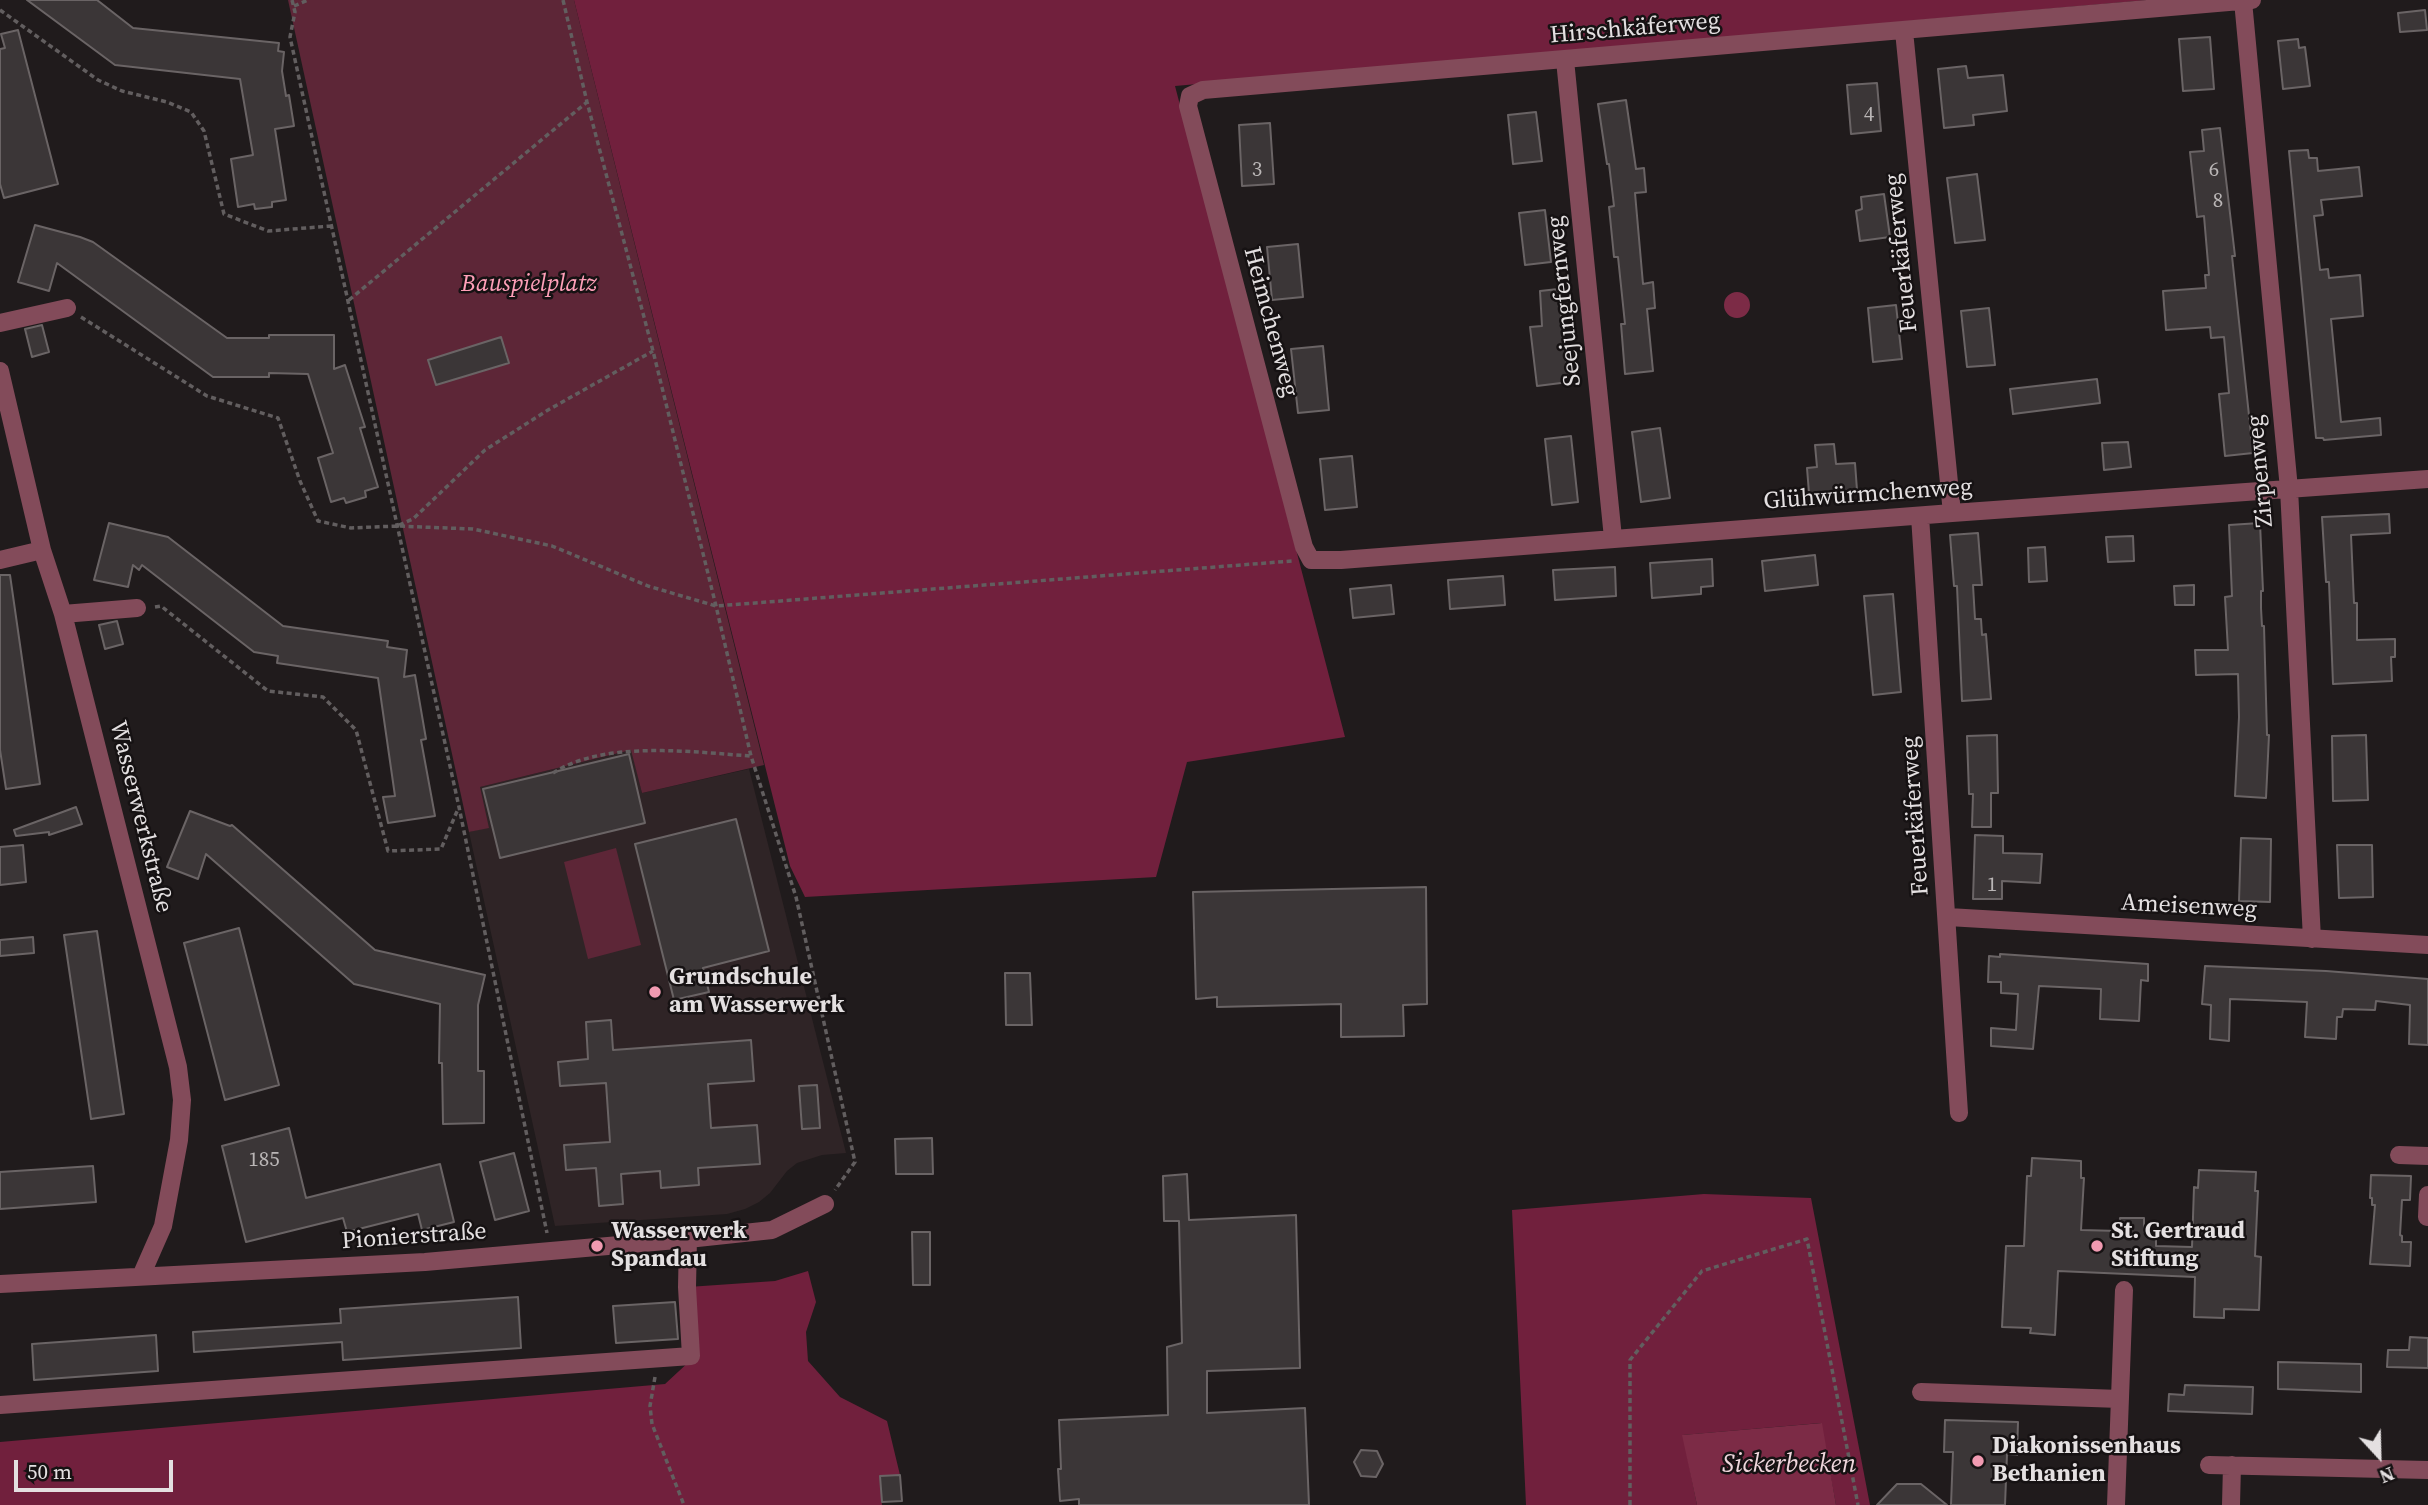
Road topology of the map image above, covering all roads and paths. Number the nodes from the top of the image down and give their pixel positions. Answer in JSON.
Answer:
{"nodes":[{"id":1,"x":292,"y":0,"type":"edge"},
{"id":2,"x":308,"y":0,"type":"edge"},
{"id":3,"x":563,"y":0,"type":"edge"},
{"id":4,"x":2252,"y":0,"type":"edge"},
{"id":5,"x":2243,"y":1,"type":"edge"},
{"id":6,"x":294,"y":6,"type":"junction"},
{"id":7,"x":0,"y":10,"type":"edge"},
{"id":8,"x":1904,"y":31,"type":"junction"},
{"id":9,"x":1565,"y":60,"type":"junction"},
{"id":10,"x":1191,"y":96,"type":"joint"},
{"id":11,"x":587,"y":103,"type":"junction"},
{"id":12,"x":331,"y":226,"type":"junction"},
{"id":13,"x":349,"y":300,"type":"junction"},
{"id":14,"x":67,"y":308,"type":"joint"},
{"id":15,"x":0,"y":323,"type":"edge"},
{"id":16,"x":653,"y":351,"type":"junction"},
{"id":17,"x":0,"y":372,"type":"edge"},
{"id":18,"x":2428,"y":479,"type":"edge"},
{"id":19,"x":2289,"y":489,"type":"junction"},
{"id":20,"x":1952,"y":513,"type":"junction"},
{"id":21,"x":1920,"y":516,"type":"junction"},
{"id":22,"x":397,"y":526,"type":"junction"},
{"id":23,"x":1613,"y":538,"type":"junction"},
{"id":24,"x":42,"y":550,"type":"junction"},
{"id":25,"x":0,"y":559,"type":"edge"},
{"id":26,"x":1311,"y":560,"type":"junction"},
{"id":27,"x":716,"y":606,"type":"junction"},
{"id":28,"x":137,"y":608,"type":"joint"},
{"id":29,"x":63,"y":614,"type":"junction"},
{"id":30,"x":751,"y":756,"type":"junction"},
{"id":31,"x":553,"y":773,"type":"dead end"},
{"id":32,"x":459,"y":807,"type":"junction"},
{"id":33,"x":1948,"y":917,"type":"junction"},
{"id":34,"x":2312,"y":939,"type":"junction"},
{"id":35,"x":2428,"y":945,"type":"edge"},
{"id":36,"x":1959,"y":1113,"type":"dead end"},
{"id":37,"x":2399,"y":1155,"type":"dead end"},
{"id":38,"x":2428,"y":1156,"type":"edge"},
{"id":39,"x":2428,"y":1195,"type":"edge"},
{"id":40,"x":825,"y":1204,"type":"joint"},
{"id":41,"x":2427,"y":1217,"type":"edge"},
{"id":42,"x":688,"y":1239,"type":"junction"},
{"id":43,"x":550,"y":1251,"type":"junction"},
{"id":44,"x":141,"y":1276,"type":"junction"},
{"id":45,"x":0,"y":1284,"type":"edge"},
{"id":46,"x":2124,"y":1290,"type":"dead end"},
{"id":47,"x":658,"y":1358,"type":"junction"},
{"id":48,"x":1921,"y":1392,"type":"dead end"},
{"id":49,"x":2120,"y":1399,"type":"junction"},
{"id":50,"x":0,"y":1405,"type":"edge"},
{"id":51,"x":2208,"y":1465,"type":"dead end"},
{"id":52,"x":2232,"y":1465,"type":"junction"},
{"id":53,"x":2428,"y":1470,"type":"edge"},
{"id":54,"x":684,"y":1505,"type":"edge"},
{"id":55,"x":1630,"y":1505,"type":"edge"},
{"id":56,"x":1858,"y":1505,"type":"edge"},
{"id":57,"x":2116,"y":1505,"type":"edge"},
{"id":58,"x":2231,"y":1505,"type":"edge"}],
"edges":[{"from":1,"to":6,"type":"path"},
{"from":2,"to":6,"type":"path"},
{"from":3,"to":11,"type":"path"},
{"from":4,"to":5,"type":"street","name":"Hirschkäferweg"},
{"from":5,"to":8,"type":"street","name":"Hirschkäferweg"},
{"from":5,"to":19,"type":"street","name":"Zirpenweg"},
{"from":6,"to":12,"type":"path"},
{"from":7,"to":12,"type":"path"},
{"from":8,"to":9,"type":"street","name":"Hirschkäferweg"},
{"from":8,"to":20,"type":"street","name":"Feuerkäferweg"},
{"from":9,"to":10,"type":"street","name":"Hirschkäferweg"},
{"from":9,"to":23,"type":"street","name":"Seejungfernweg"},
{"from":10,"to":26,"type":"street","name":"Heimchenweg"},
{"from":11,"to":13,"type":"path"},
{"from":11,"to":16,"type":"path"},
{"from":12,"to":13,"type":"path"},
{"from":13,"to":22,"type":"path"},
{"from":14,"to":15,"type":"street"},
{"from":14,"to":22,"type":"path"},
{"from":16,"to":22,"type":"path"},
{"from":16,"to":27,"type":"path"},
{"from":17,"to":24,"type":"street","name":"Wasserwerkstraße"},
{"from":18,"to":19,"type":"street","name":"Glühwürmchenweg"},
{"from":19,"to":20,"type":"street","name":"Glühwürmchenweg"},
{"from":19,"to":34,"type":"street","name":"Zirpenweg"},
{"from":20,"to":21,"type":"street","name":"Glühwürmchenweg"},
{"from":21,"to":23,"type":"street","name":"Glühwürmchenweg"},
{"from":21,"to":33,"type":"street","name":"Feuerkäferweg"},
{"from":22,"to":27,"type":"path"},
{"from":22,"to":32,"type":"path"},
{"from":23,"to":26,"type":"street","name":"Glühwürmchenweg"},
{"from":24,"to":25,"type":"street"},
{"from":24,"to":29,"type":"street","name":"Wasserwerkstraße"},
{"from":26,"to":27,"type":"path"},
{"from":27,"to":30,"type":"path"},
{"from":28,"to":29,"type":"street"},
{"from":28,"to":32,"type":"path"},
{"from":29,"to":44,"type":"street","name":"Wasserwerkstraße"},
{"from":30,"to":31,"type":"path"},
{"from":30,"to":40,"type":"path"},
{"from":32,"to":43,"type":"path"},
{"from":33,"to":34,"type":"street","name":"Ameisenweg"},
{"from":33,"to":36,"type":"street","name":"Feuerkäferweg"},
{"from":34,"to":35,"type":"street","name":"Ameisenweg"},
{"from":37,"to":38,"type":"street"},
{"from":39,"to":41,"type":"street"},
{"from":40,"to":42,"type":"street","name":"Pionierstraße"},
{"from":42,"to":43,"type":"street","name":"Pionierstraße"},
{"from":42,"to":47,"type":"street"},
{"from":43,"to":44,"type":"street","name":"Pionierstraße"},
{"from":44,"to":45,"type":"street","name":"Pionierstraße"},
{"from":46,"to":49,"type":"street"},
{"from":47,"to":50,"type":"street"},
{"from":47,"to":54,"type":"path"},
{"from":48,"to":49,"type":"street"},
{"from":49,"to":57,"type":"street"},
{"from":51,"to":52,"type":"street"},
{"from":52,"to":53,"type":"street"},
{"from":52,"to":58,"type":"street"},
{"from":55,"to":56,"type":"path"}]}
